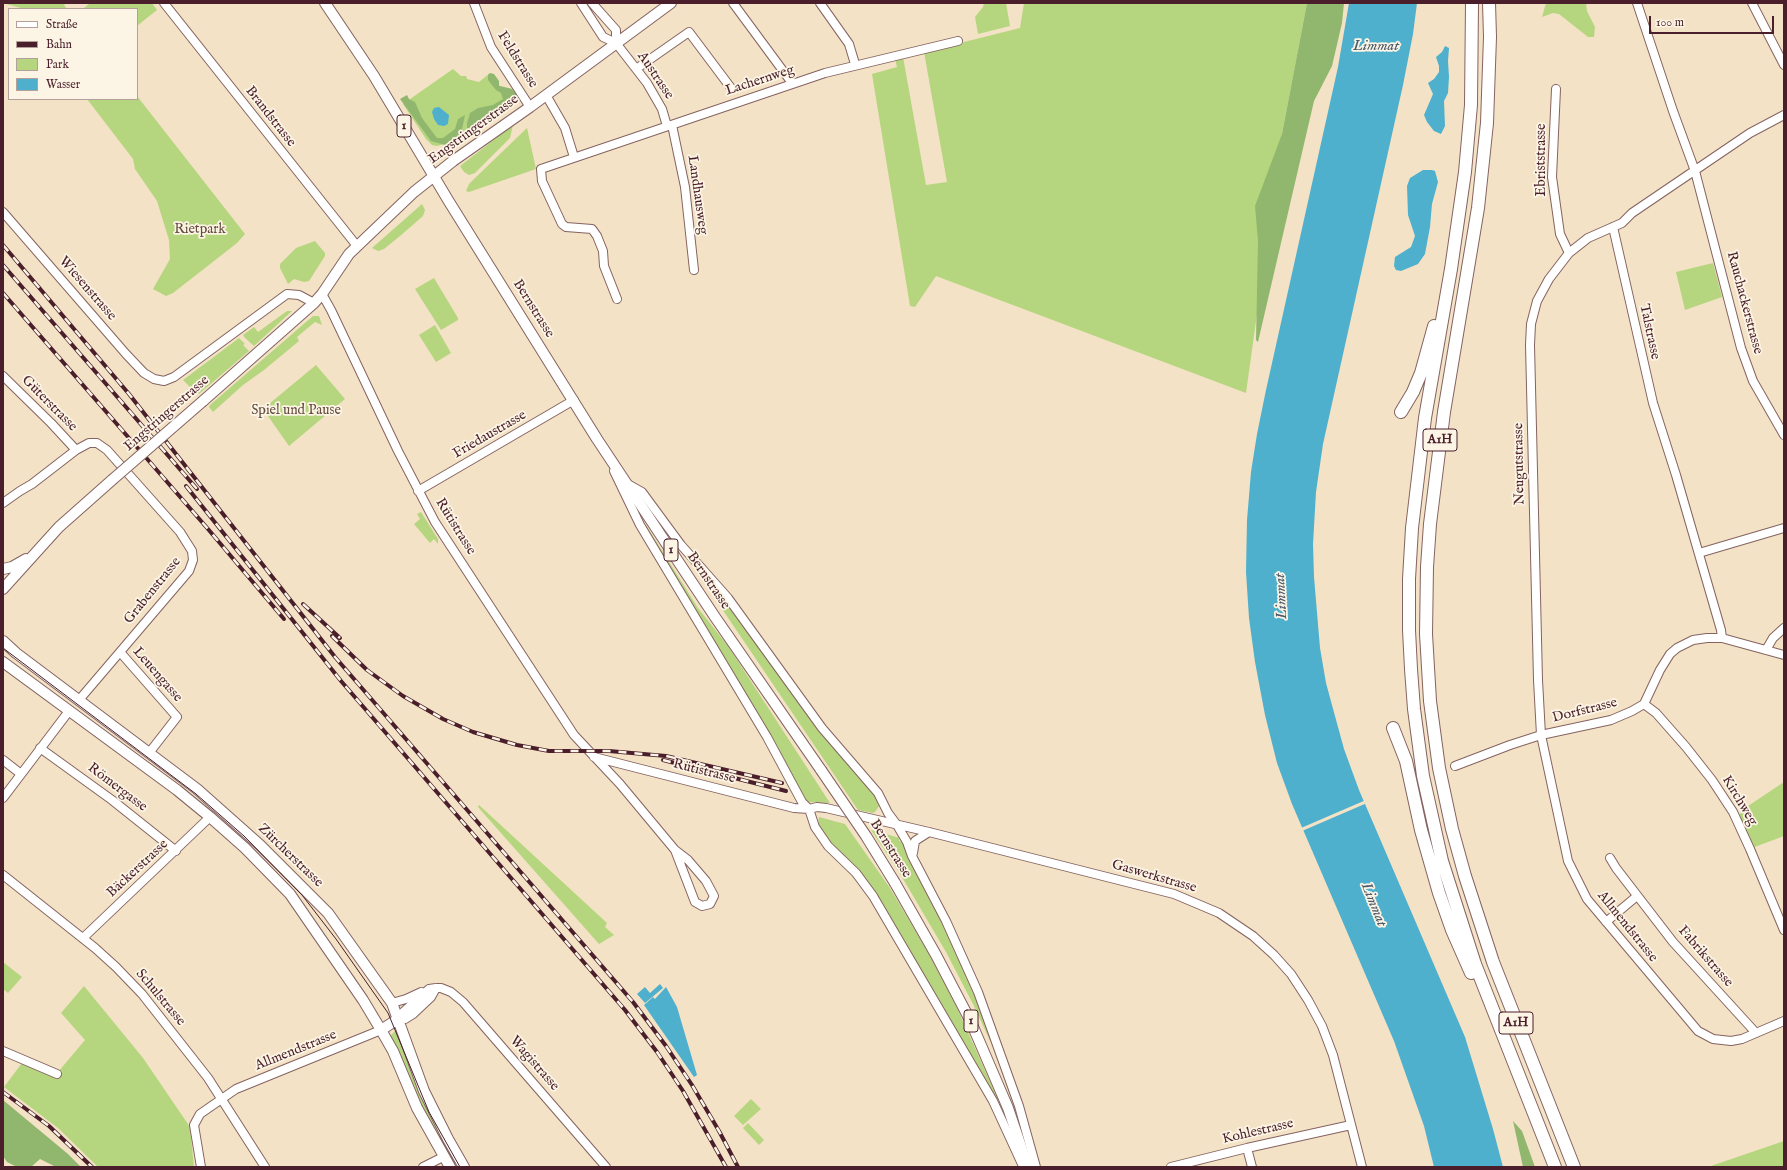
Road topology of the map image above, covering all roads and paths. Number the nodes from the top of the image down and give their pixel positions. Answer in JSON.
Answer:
{"nodes":[{"id":1,"x":164,"y":3,"type":"edge"},
{"id":2,"x":326,"y":3,"type":"edge"},
{"id":3,"x":474,"y":3,"type":"edge"},
{"id":4,"x":581,"y":3,"type":"edge"},
{"id":5,"x":592,"y":3,"type":"edge"},
{"id":6,"x":670,"y":3,"type":"edge"},
{"id":7,"x":733,"y":3,"type":"edge"},
{"id":8,"x":820,"y":3,"type":"edge"},
{"id":9,"x":1472,"y":3,"type":"edge"},
{"id":10,"x":1489,"y":3,"type":"edge"},
{"id":11,"x":1637,"y":3,"type":"edge"},
{"id":12,"x":1752,"y":3,"type":"edge"},
{"id":13,"x":958,"y":41,"type":"dead end"},
{"id":14,"x":616,"y":43,"type":"junction"},
{"id":15,"x":856,"y":64,"type":"junction"},
{"id":16,"x":1784,"y":65,"type":"edge"},
{"id":17,"x":636,"y":70,"type":"junction"},
{"id":18,"x":792,"y":83,"type":"junction"},
{"id":19,"x":731,"y":88,"type":"dead end"},
{"id":20,"x":1556,"y":89,"type":"dead end"},
{"id":21,"x":546,"y":95,"type":"junction"},
{"id":22,"x":530,"y":107,"type":"junction"},
{"id":23,"x":1784,"y":115,"type":"edge"},
{"id":24,"x":669,"y":125,"type":"junction"},
{"id":25,"x":574,"y":157,"type":"junction"},
{"id":26,"x":1695,"y":171,"type":"junction"},
{"id":27,"x":434,"y":176,"type":"junction"},
{"id":28,"x":3,"y":212,"type":"edge"},
{"id":29,"x":1613,"y":227,"type":"junction"},
{"id":30,"x":357,"y":246,"type":"junction"},
{"id":31,"x":1569,"y":253,"type":"junction"},
{"id":32,"x":1451,"y":269,"type":"junction"},
{"id":33,"x":694,"y":270,"type":"dead end"},
{"id":34,"x":322,"y":294,"type":"junction"},
{"id":35,"x":617,"y":298,"type":"dead end"},
{"id":36,"x":314,"y":303,"type":"junction"},
{"id":37,"x":3,"y":376,"type":"edge"},
{"id":38,"x":154,"y":379,"type":"joint"},
{"id":39,"x":574,"y":400,"type":"junction"},
{"id":40,"x":1401,"y":412,"type":"dead end"},
{"id":41,"x":1784,"y":435,"type":"edge"},
{"id":42,"x":602,"y":446,"type":"junction"},
{"id":43,"x":76,"y":450,"type":"junction"},
{"id":44,"x":626,"y":483,"type":"junction"},
{"id":45,"x":418,"y":491,"type":"junction"},
{"id":46,"x":3,"y":503,"type":"edge"},
{"id":47,"x":1784,"y":528,"type":"edge"},
{"id":48,"x":40,"y":547,"type":"junction"},
{"id":49,"x":1699,"y":553,"type":"junction"},
{"id":50,"x":3,"y":569,"type":"edge"},
{"id":51,"x":3,"y":580,"type":"edge"},
{"id":52,"x":3,"y":589,"type":"edge"},
{"id":53,"x":1784,"y":628,"type":"edge"},
{"id":54,"x":1722,"y":638,"type":"junction"},
{"id":55,"x":3,"y":641,"type":"edge"},
{"id":56,"x":1766,"y":650,"type":"junction"},
{"id":57,"x":120,"y":652,"type":"junction"},
{"id":58,"x":1784,"y":655,"type":"edge"},
{"id":59,"x":3,"y":662,"type":"edge"},
{"id":60,"x":79,"y":700,"type":"junction"},
{"id":61,"x":1644,"y":704,"type":"junction"},
{"id":62,"x":69,"y":711,"type":"junction"},
{"id":63,"x":1393,"y":728,"type":"dead end"},
{"id":64,"x":1541,"y":736,"type":"junction"},
{"id":65,"x":40,"y":748,"type":"junction"},
{"id":66,"x":150,"y":753,"type":"junction"},
{"id":67,"x":594,"y":757,"type":"junction"},
{"id":68,"x":3,"y":760,"type":"edge"},
{"id":69,"x":1455,"y":766,"type":"dead end"},
{"id":70,"x":20,"y":774,"type":"junction"},
{"id":71,"x":3,"y":798,"type":"edge"},
{"id":72,"x":809,"y":809,"type":"junction"},
{"id":73,"x":210,"y":817,"type":"junction"},
{"id":74,"x":897,"y":825,"type":"junction"},
{"id":75,"x":929,"y":832,"type":"junction"},
{"id":76,"x":675,"y":850,"type":"junction"},
{"id":77,"x":176,"y":851,"type":"junction"},
{"id":78,"x":912,"y":856,"type":"junction"},
{"id":79,"x":1610,"y":858,"type":"dead end"},
{"id":80,"x":3,"y":875,"type":"edge"},
{"id":81,"x":1637,"y":896,"type":"junction"},
{"id":82,"x":1606,"y":922,"type":"junction"},
{"id":83,"x":1784,"y":930,"type":"edge"},
{"id":84,"x":83,"y":938,"type":"junction"},
{"id":85,"x":432,"y":988,"type":"junction"},
{"id":86,"x":392,"y":1003,"type":"junction"},
{"id":87,"x":398,"y":1019,"type":"junction"},
{"id":88,"x":1784,"y":1021,"type":"edge"},
{"id":89,"x":382,"y":1030,"type":"junction"},
{"id":90,"x":1756,"y":1033,"type":"junction"},
{"id":91,"x":3,"y":1051,"type":"edge"},
{"id":92,"x":57,"y":1074,"type":"dead end"},
{"id":93,"x":221,"y":1099,"type":"junction"},
{"id":94,"x":1351,"y":1125,"type":"junction"},
{"id":95,"x":1542,"y":1133,"type":"junction"},
{"id":96,"x":1247,"y":1148,"type":"junction"},
{"id":97,"x":443,"y":1157,"type":"junction"},
{"id":98,"x":201,"y":1167,"type":"edge"},
{"id":99,"x":264,"y":1167,"type":"edge"},
{"id":100,"x":423,"y":1167,"type":"edge"},
{"id":101,"x":450,"y":1167,"type":"edge"},
{"id":102,"x":464,"y":1167,"type":"edge"},
{"id":103,"x":606,"y":1167,"type":"edge"},
{"id":104,"x":1024,"y":1167,"type":"edge"},
{"id":105,"x":1028,"y":1167,"type":"edge"},
{"id":106,"x":1036,"y":1167,"type":"edge"},
{"id":107,"x":1171,"y":1167,"type":"edge"},
{"id":108,"x":1252,"y":1167,"type":"edge"},
{"id":109,"x":1362,"y":1167,"type":"edge"},
{"id":110,"x":1555,"y":1167,"type":"edge"},
{"id":111,"x":1574,"y":1167,"type":"edge"}],
"edges":[{"from":1,"to":30,"type":"street","name":"Brandstrasse"},
{"from":2,"to":27,"type":"main road","name":"Bernstrasse","number":"1"},
{"from":3,"to":22,"type":"street","name":"Feldstrasse"},
{"from":4,"to":14,"type":"street"},
{"from":5,"to":14,"type":"street"},
{"from":6,"to":14,"type":"main road","name":"Engstringerstrasse"},
{"from":7,"to":18,"type":"street"},
{"from":8,"to":15,"type":"street"},
{"from":9,"to":32,"type":"highway","number":"A1H"},
{"from":10,"to":111,"type":"highway","number":"A1H"},
{"from":11,"to":26,"type":"street","name":"Rauchackerstrasse"},
{"from":12,"to":16,"type":"street"},
{"from":13,"to":15,"type":"street","name":"Lachernweg"},
{"from":14,"to":17,"type":"street","name":"Austrasse"},
{"from":14,"to":21,"type":"main road","name":"Engstringerstrasse"},
{"from":15,"to":18,"type":"street","name":"Lachernweg"},
{"from":17,"to":19,"type":"street"},
{"from":17,"to":24,"type":"street","name":"Austrasse"},
{"from":18,"to":24,"type":"street","name":"Lachernweg"},
{"from":20,"to":31,"type":"street","name":"Ebriststrasse"},
{"from":21,"to":22,"type":"main road","name":"Engstringerstrasse"},
{"from":21,"to":25,"type":"street"},
{"from":22,"to":27,"type":"main road","name":"Engstringerstrasse"},
{"from":23,"to":26,"type":"street"},
{"from":24,"to":25,"type":"street","name":"Lachernweg"},
{"from":24,"to":33,"type":"street","name":"Landhausweg"},
{"from":25,"to":35,"type":"street","name":"Lachernweg"},
{"from":26,"to":29,"type":"street"},
{"from":26,"to":41,"type":"street","name":"Rauchackerstrasse"},
{"from":27,"to":30,"type":"main road","name":"Engstringerstrasse"},
{"from":27,"to":39,"type":"main road","name":"Bernstrasse","number":"1"},
{"from":28,"to":38,"type":"street","name":"Wiesenstrasse"},
{"from":29,"to":31,"type":"street","name":"Neugutstrasse"},
{"from":29,"to":49,"type":"street","name":"Talstrasse"},
{"from":30,"to":34,"type":"main road","name":"Engstringerstrasse"},
{"from":31,"to":64,"type":"street","name":"Neugutstrasse"},
{"from":32,"to":40,"type":"highway"},
{"from":32,"to":95,"type":"highway","number":"A1H"},
{"from":34,"to":36,"type":"main road","name":"Engstringerstrasse"},
{"from":34,"to":45,"type":"street","name":"Rütistrasse"},
{"from":36,"to":38,"type":"street","name":"Engstringerstrasse"},
{"from":36,"to":48,"type":"main road","name":"Engstringerstrasse","bridge":true},
{"from":37,"to":43,"type":"street","name":"Güterstrasse"},
{"from":39,"to":42,"type":"main road","name":"Bernstrasse","number":"1"},
{"from":39,"to":45,"type":"street","name":"Friedaustrasse"},
{"from":42,"to":44,"type":"main road","name":"Bernstrasse","number":"1"},
{"from":42,"to":72,"type":"street"},
{"from":43,"to":46,"type":"street","name":"Grabenstrasse"},
{"from":43,"to":57,"type":"street","name":"Grabenstrasse"},
{"from":44,"to":74,"type":"street"},
{"from":44,"to":105,"type":"main road","name":"Bernstrasse","number":"1","bridge":true},
{"from":45,"to":67,"type":"street","name":"Rütistrasse"},
{"from":47,"to":49,"type":"street"},
{"from":48,"to":50,"type":"main road","name":"Engstringerstrasse"},
{"from":48,"to":52,"type":"main road","name":"Engstringerstrasse"},
{"from":49,"to":54,"type":"street","name":"Talstrasse"},
{"from":51,"to":52,"type":"main road"},
{"from":53,"to":56,"type":"street"},
{"from":54,"to":56,"type":"street"},
{"from":54,"to":61,"type":"street"},
{"from":55,"to":60,"type":"main road","name":"Zürcherstrasse"},
{"from":56,"to":58,"type":"street"},
{"from":57,"to":60,"type":"street","name":"Grabenstrasse"},
{"from":57,"to":66,"type":"street","name":"Leuengasse"},
{"from":59,"to":62,"type":"main road","name":"Zürcherstrasse"},
{"from":60,"to":66,"type":"main road","name":"Zürcherstrasse"},
{"from":61,"to":64,"type":"street","name":"Dorfstrasse"},
{"from":61,"to":83,"type":"street","name":"Kirchweg"},
{"from":62,"to":65,"type":"street"},
{"from":62,"to":73,"type":"main road","name":"Zürcherstrasse"},
{"from":63,"to":95,"type":"highway"},
{"from":64,"to":69,"type":"street","name":"Dorfstrasse"},
{"from":64,"to":82,"type":"street","name":"Allmendstrasse"},
{"from":65,"to":70,"type":"street"},
{"from":65,"to":77,"type":"street","name":"Römergasse"},
{"from":66,"to":86,"type":"main road","name":"Zürcherstrasse"},
{"from":67,"to":72,"type":"street","name":"Rütistrasse"},
{"from":67,"to":76,"type":"street","name":"Rütistrasse"},
{"from":68,"to":70,"type":"street"},
{"from":70,"to":71,"type":"street"},
{"from":72,"to":74,"type":"street","name":"Gaswerkstrasse"},
{"from":72,"to":104,"type":"street"},
{"from":73,"to":77,"type":"street","name":"Bäckerstrasse"},
{"from":73,"to":89,"type":"main road","name":"Zürcherstrasse"},
{"from":74,"to":75,"type":"street","name":"Gaswerkstrasse"},
{"from":74,"to":78,"type":"street"},
{"from":75,"to":78,"type":"street"},
{"from":75,"to":94,"type":"street","name":"Gaswerkstrasse"},
{"from":76,"to":76,"type":"street"},
{"from":77,"to":84,"type":"street","name":"Bäckerstrasse"},
{"from":78,"to":106,"type":"street"},
{"from":79,"to":81,"type":"street","name":"Fabrikstrasse"},
{"from":80,"to":84,"type":"street","name":"Schulstrasse"},
{"from":81,"to":82,"type":"street"},
{"from":81,"to":90,"type":"street","name":"Fabrikstrasse"},
{"from":82,"to":90,"type":"street","name":"Allmendstrasse"},
{"from":84,"to":93,"type":"street","name":"Schulstrasse"},
{"from":85,"to":86,"type":"street"},
{"from":85,"to":87,"type":"street"},
{"from":85,"to":103,"type":"street","name":"Wagistrasse"},
{"from":86,"to":87,"type":"main road","name":"Zürcherstrasse"},
{"from":87,"to":89,"type":"main road"},
{"from":87,"to":102,"type":"main road","name":"Zürcherstrasse"},
{"from":88,"to":90,"type":"street","name":"Allmendstrasse"},
{"from":89,"to":93,"type":"street","name":"Allmendstrasse"},
{"from":89,"to":97,"type":"main road","name":"Zürcherstrasse"},
{"from":91,"to":92,"type":"street"},
{"from":93,"to":98,"type":"street","name":"Allmendstrasse"},
{"from":93,"to":99,"type":"street","name":"Schulstrasse"},
{"from":94,"to":96,"type":"street","name":"Kohlestrasse"},
{"from":94,"to":109,"type":"street","name":"Gaswerkstrasse"},
{"from":95,"to":110,"type":"highway","number":"A1H"},
{"from":96,"to":107,"type":"street","name":"Kohlestrasse"},
{"from":96,"to":108,"type":"street"},
{"from":97,"to":100,"type":"street"},
{"from":97,"to":101,"type":"main road","name":"Zürcherstrasse"}]}
